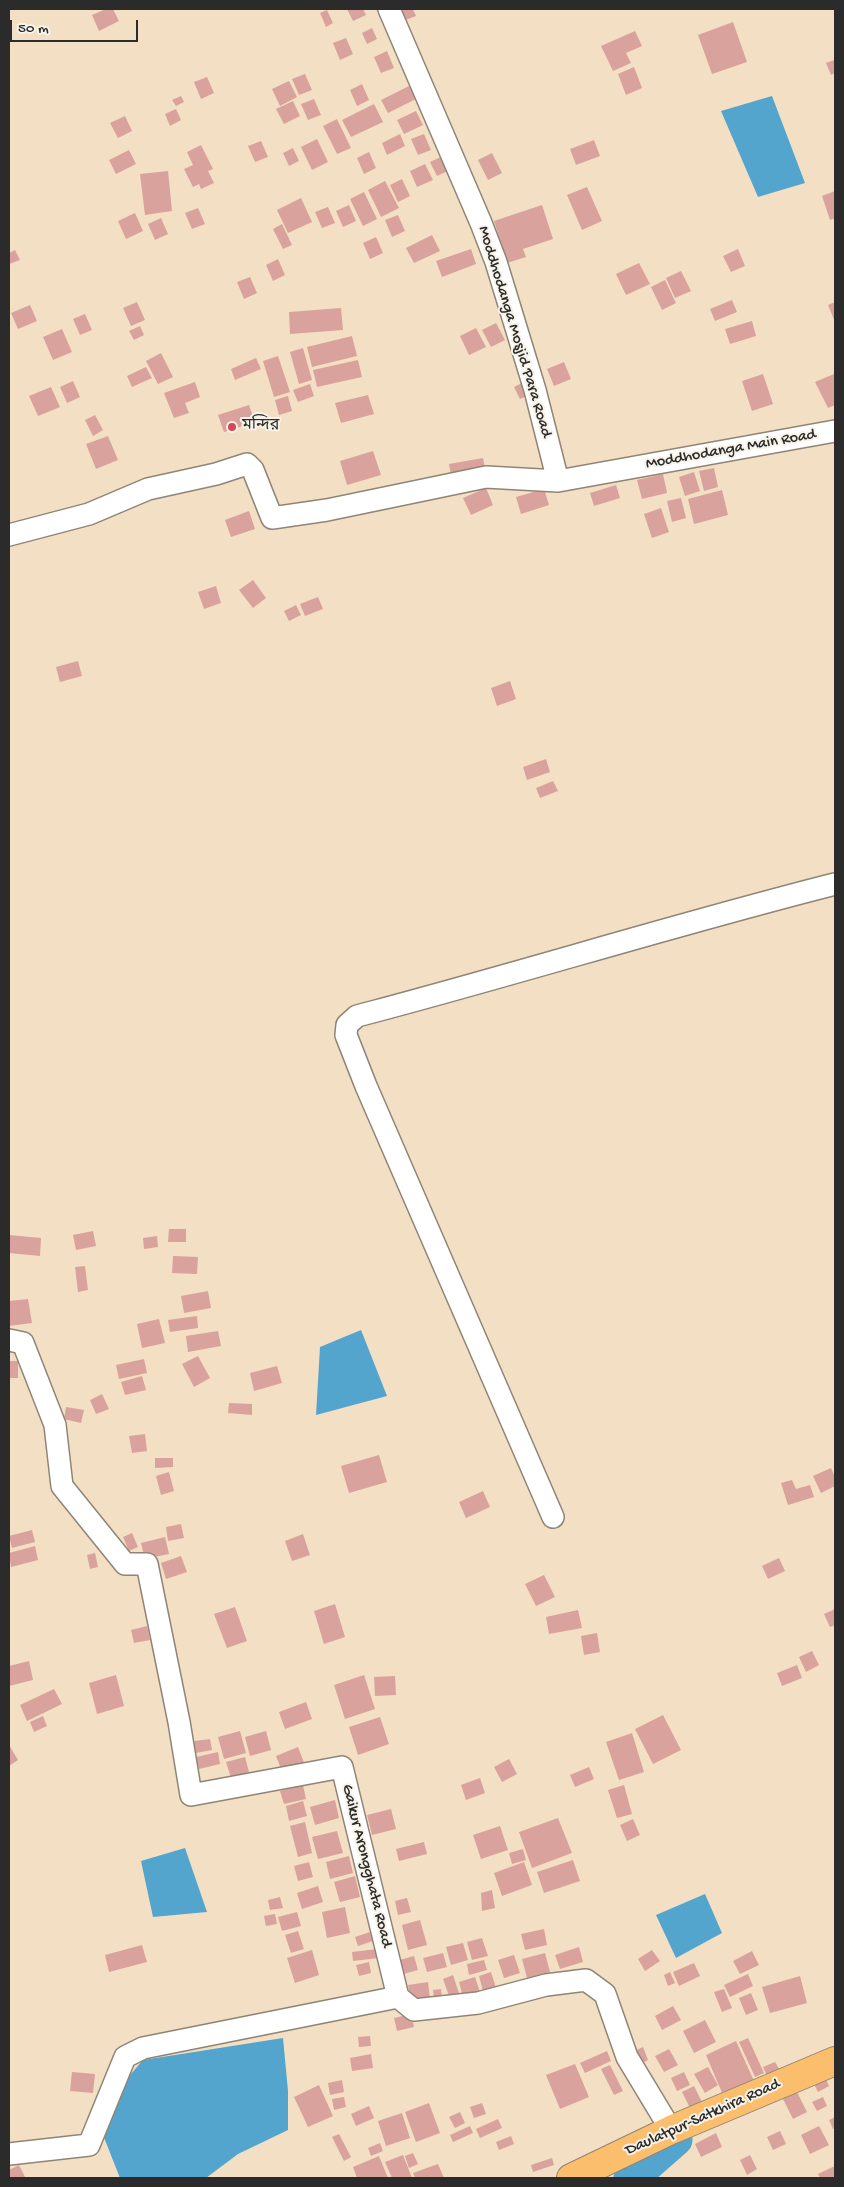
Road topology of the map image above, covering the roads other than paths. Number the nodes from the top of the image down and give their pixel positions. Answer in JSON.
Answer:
{"nodes":[{"id":1,"x":389,"y":9,"type":"edge"},
{"id":2,"x":835,"y":432,"type":"edge"},
{"id":3,"x":558,"y":482,"type":"junction"},
{"id":4,"x":9,"y":535,"type":"edge"},
{"id":5,"x":835,"y":884,"type":"edge"},
{"id":6,"x":9,"y":1340,"type":"edge"},
{"id":7,"x":553,"y":1517,"type":"dead end"},
{"id":8,"x":398,"y":1997,"type":"junction"},
{"id":9,"x":835,"y":2061,"type":"edge"},
{"id":10,"x":671,"y":2130,"type":"junction"},
{"id":11,"x":9,"y":2154,"type":"edge"},
{"id":12,"x":571,"y":2178,"type":"edge"}],
"edges":[{"from":1,"to":3,"type":"street","name":"Moddhodanga Mosjid Para Road"},
{"from":2,"to":3,"type":"street","name":"Moddhodanga Main Road"},
{"from":3,"to":4,"type":"street"},
{"from":5,"to":7,"type":"street"},
{"from":6,"to":8,"type":"street","name":"Gaikur Arongghata Road"},
{"from":8,"to":10,"type":"street"},
{"from":8,"to":11,"type":"street"},
{"from":9,"to":10,"type":"main road","name":"Daulatpur-Satkhira Road"},
{"from":10,"to":12,"type":"main road","name":"Daulatpur-Satkhira Road"}]}
